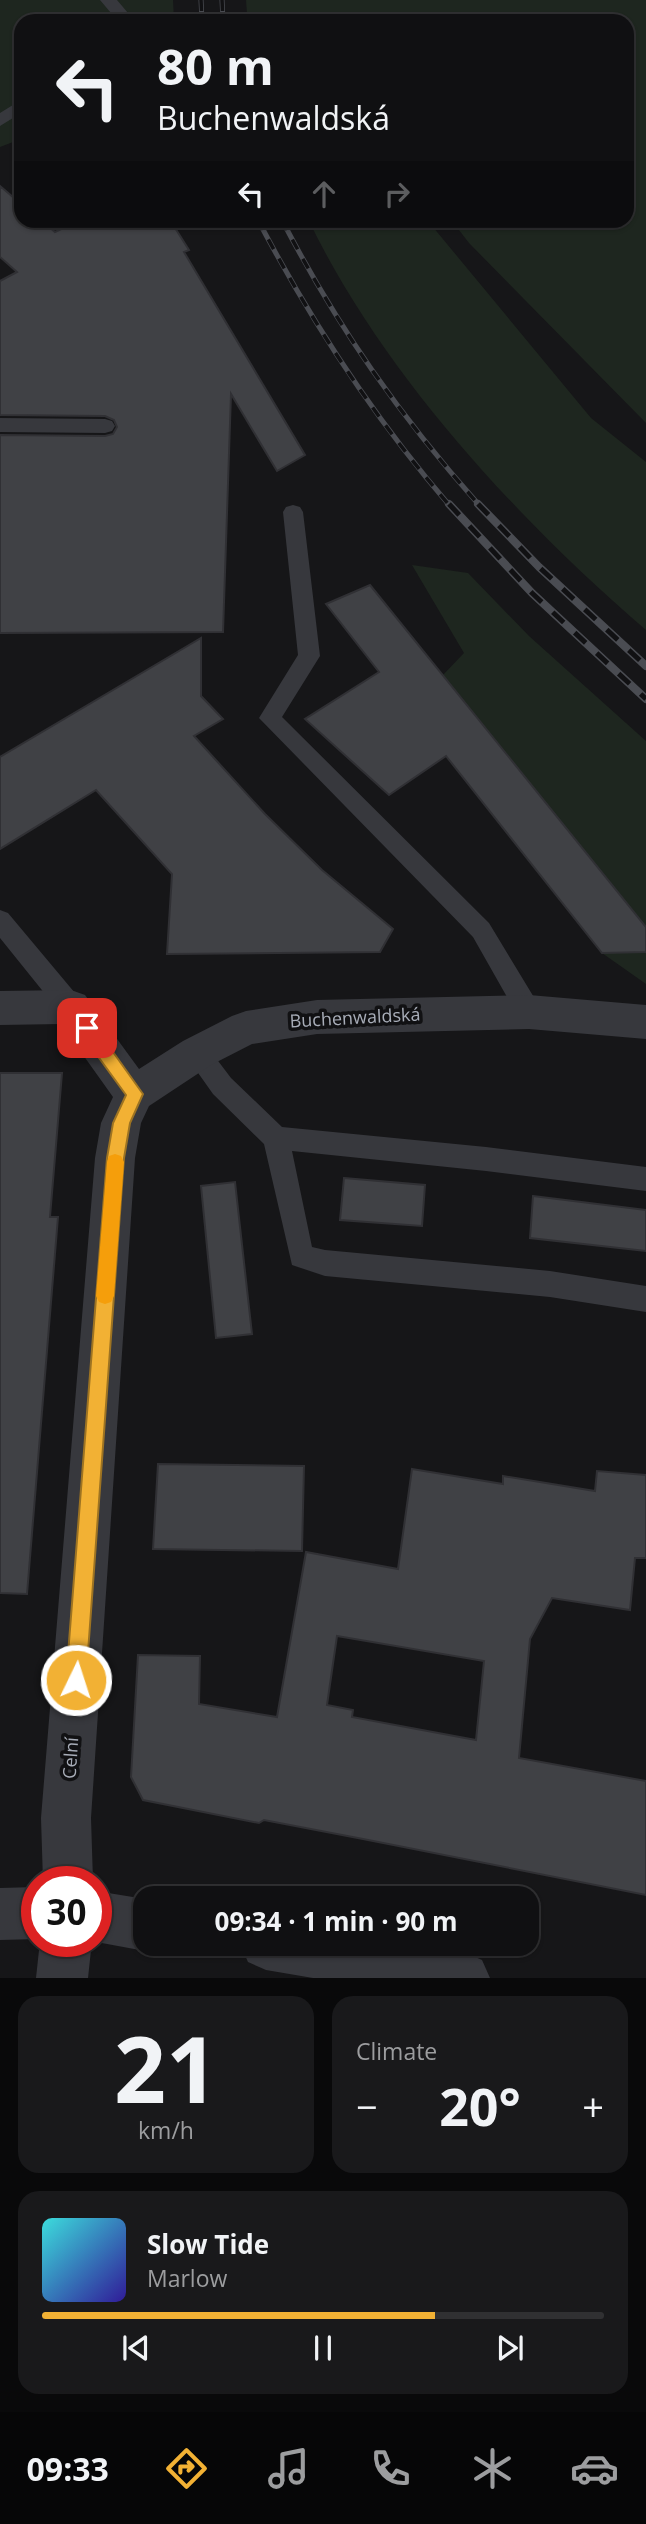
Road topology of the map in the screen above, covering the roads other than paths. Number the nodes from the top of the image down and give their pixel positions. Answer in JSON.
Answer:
{"nodes":[{"id":1,"x":108,"y":0,"type":"edge"},
{"id":2,"x":119,"y":14,"type":"edge"},
{"id":3,"x":14,"y":110,"type":"edge"},
{"id":4,"x":0,"y":121,"type":"edge"},
{"id":5,"x":0,"y":425,"type":"edge"},
{"id":6,"x":105,"y":426,"type":"dead end"},
{"id":7,"x":293,"y":512,"type":"dead end"},
{"id":8,"x":0,"y":920,"type":"edge"},
{"id":9,"x":0,"y":1007,"type":"edge"},
{"id":10,"x":71,"y":1007,"type":"junction"},
{"id":11,"x":529,"y":1012,"type":"junction"},
{"id":12,"x":646,"y":1022,"type":"edge"},
{"id":13,"x":197,"y":1053,"type":"junction"},
{"id":14,"x":134,"y":1094,"type":"junction"},
{"id":15,"x":276,"y":1138,"type":"junction"},
{"id":16,"x":646,"y":1179,"type":"edge"},
{"id":17,"x":646,"y":1299,"type":"edge"},
{"id":18,"x":68,"y":1866,"type":"edge"},
{"id":19,"x":21,"y":1913,"type":"edge"},
{"id":20,"x":0,"y":1914,"type":"edge"},
{"id":21,"x":112,"y":1920,"type":"edge"},
{"id":22,"x":133,"y":1923,"type":"edge"},
{"id":23,"x":335,"y":1956,"type":"edge"},
{"id":24,"x":64,"y":1957,"type":"edge"},
{"id":25,"x":62,"y":1978,"type":"edge"},
{"id":26,"x":464,"y":1978,"type":"edge"}],
"edges":[{"from":1,"to":2,"type":"lane"},
{"from":3,"to":4,"type":"lane"},
{"from":5,"to":6,"type":"lane"},
{"from":7,"to":11,"type":"lane"},
{"from":8,"to":10,"type":"lane"},
{"from":9,"to":10,"type":"street"},
{"from":10,"to":14,"type":"street"},
{"from":11,"to":12,"type":"street","name":"Buchenwaldská"},
{"from":11,"to":13,"type":"street","name":"Buchenwaldská"},
{"from":13,"to":14,"type":"street","name":"Buchenwaldská"},
{"from":13,"to":15,"type":"lane"},
{"from":14,"to":18,"type":"street","name":"Celní"},
{"from":15,"to":16,"type":"lane"},
{"from":15,"to":17,"type":"lane"},
{"from":19,"to":20,"type":"street"},
{"from":21,"to":22,"type":"street"},
{"from":23,"to":26,"type":"street"},
{"from":24,"to":25,"type":"street"}]}
